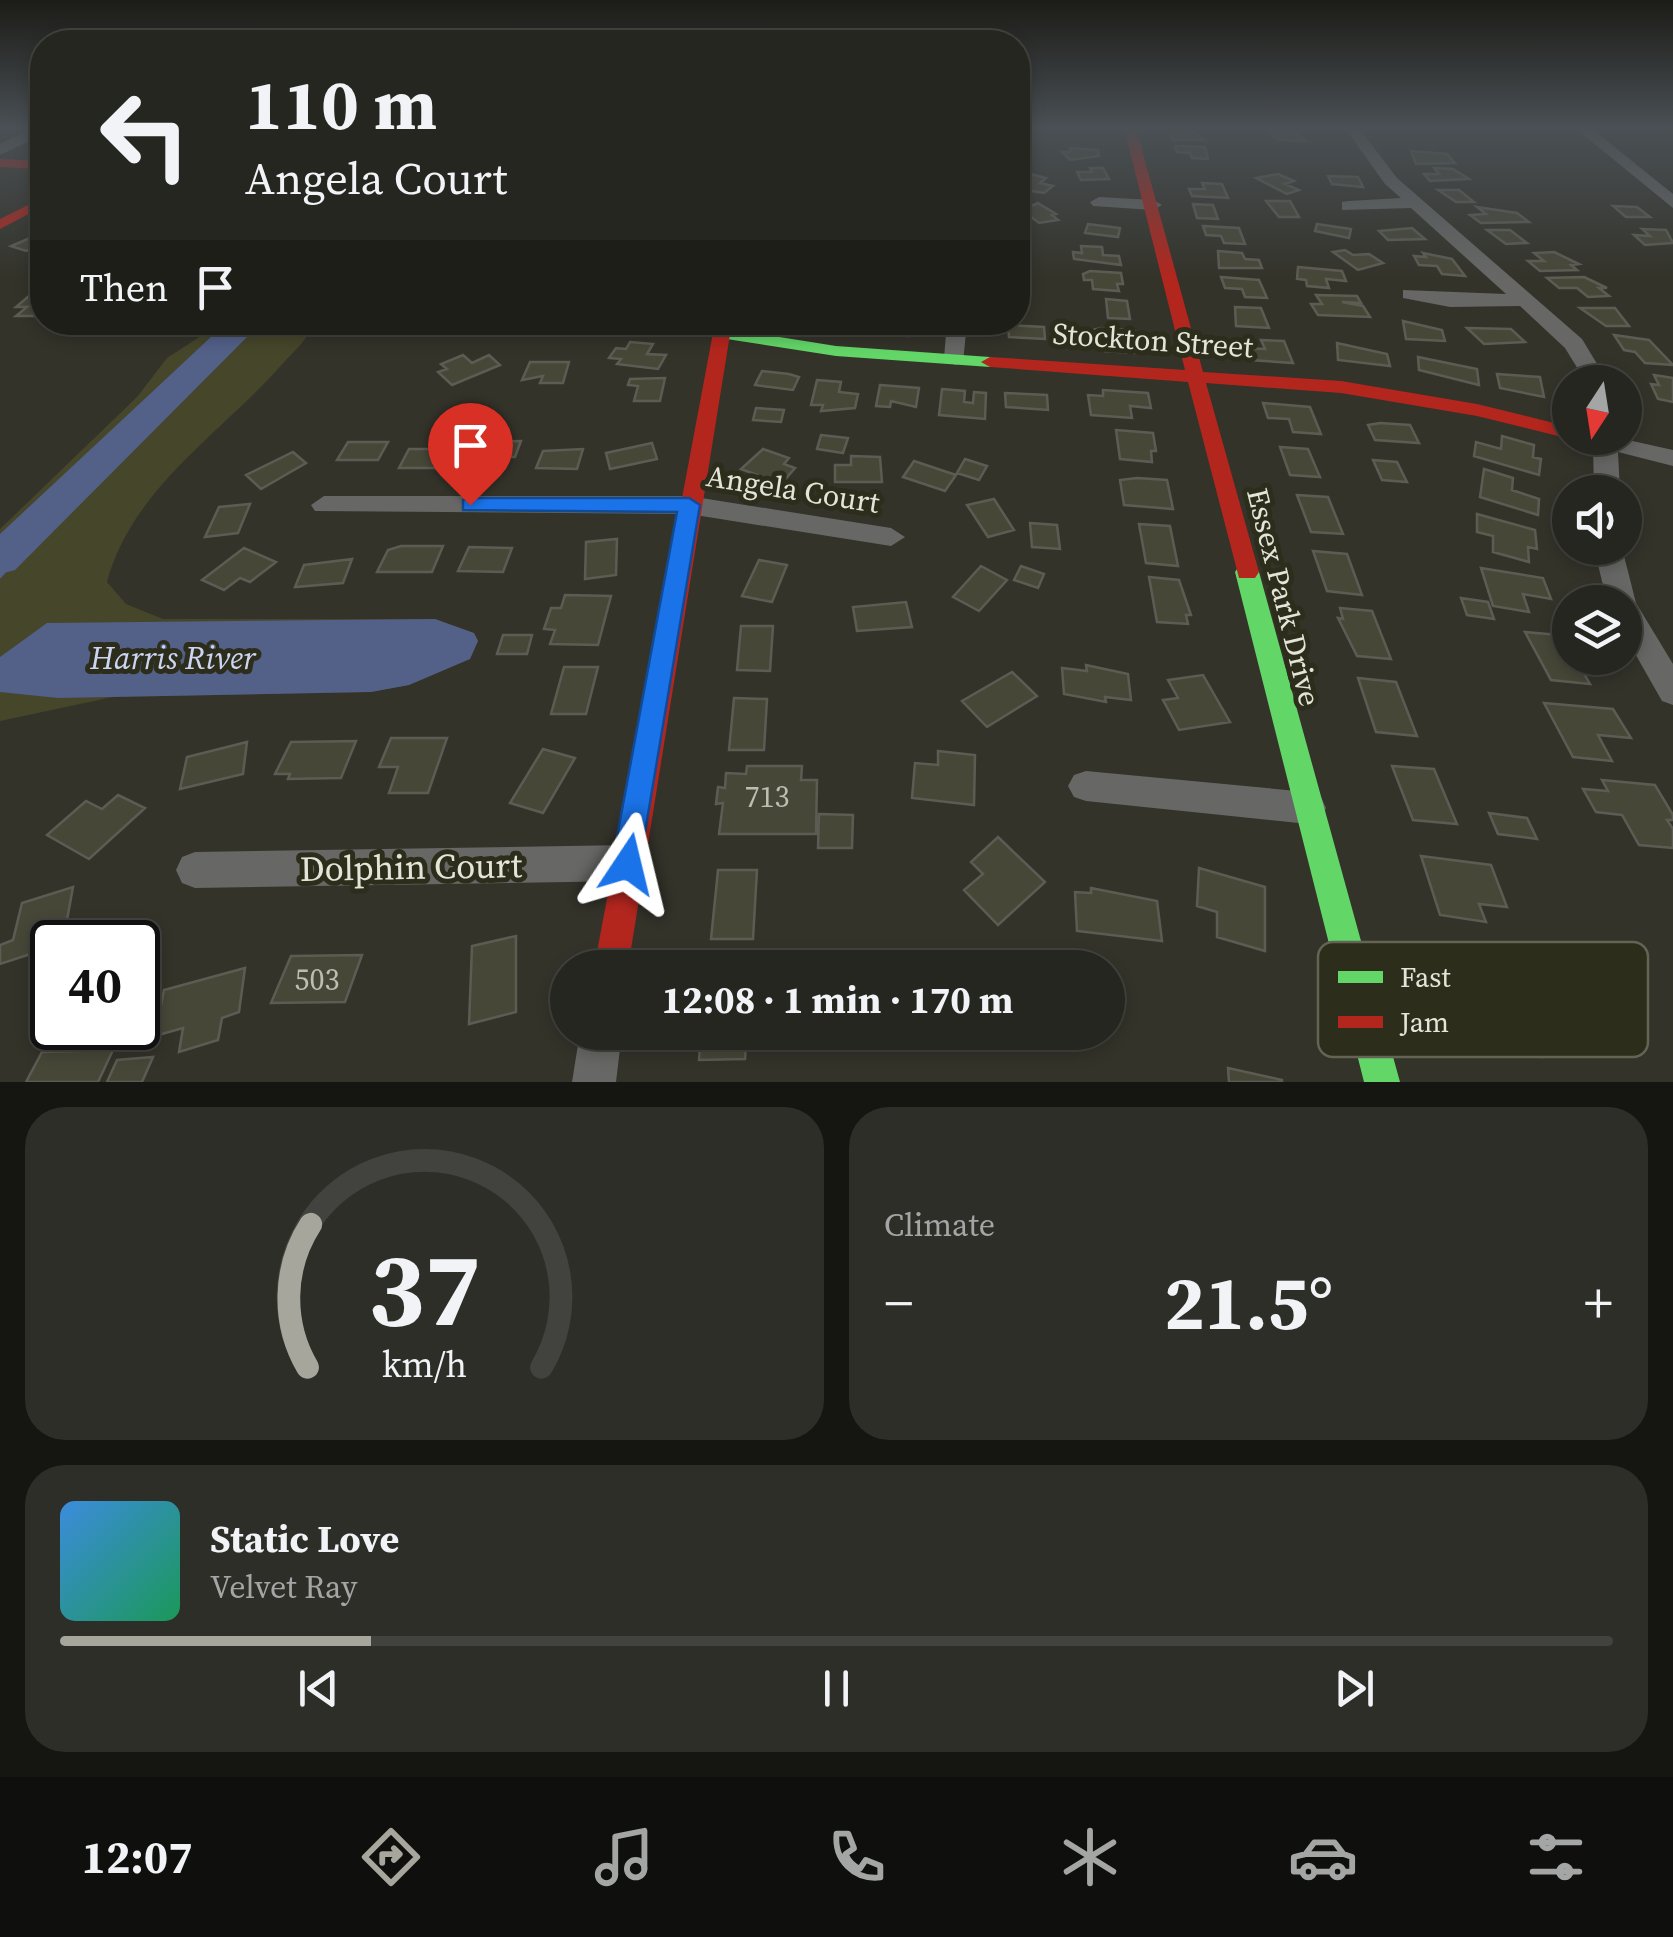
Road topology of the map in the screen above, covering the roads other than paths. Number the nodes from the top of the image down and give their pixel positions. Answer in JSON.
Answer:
{"nodes":[{"id":1,"x":1144,"y":178,"type":"edge"},
{"id":2,"x":1389,"y":178,"type":"edge"},
{"id":3,"x":1643,"y":178,"type":"edge"},
{"id":4,"x":1099,"y":202,"type":"dead end"},
{"id":5,"x":1673,"y":203,"type":"edge"},
{"id":6,"x":1414,"y":204,"type":"junction"},
{"id":7,"x":1152,"y":205,"type":"junction"},
{"id":8,"x":1348,"y":206,"type":"dead end"},
{"id":9,"x":30,"y":209,"type":"edge"},
{"id":10,"x":0,"y":225,"type":"edge"},
{"id":11,"x":1410,"y":294,"type":"dead end"},
{"id":12,"x":1525,"y":300,"type":"junction"},
{"id":13,"x":722,"y":335,"type":"edge"},
{"id":14,"x":755,"y":335,"type":"edge"},
{"id":15,"x":956,"y":335,"type":"edge"},
{"id":16,"x":955,"y":358,"type":"junction"},
{"id":17,"x":1587,"y":365,"type":"edge"},
{"id":18,"x":1196,"y":376,"type":"junction"},
{"id":19,"x":1552,"y":429,"type":"edge"},
{"id":20,"x":1642,"y":450,"type":"edge"},
{"id":21,"x":1673,"y":458,"type":"edge"},
{"id":22,"x":689,"y":505,"type":"junction"},
{"id":23,"x":324,"y":506,"type":"dead end"},
{"id":24,"x":891,"y":537,"type":"dead end"},
{"id":25,"x":1642,"y":639,"type":"edge"},
{"id":26,"x":1673,"y":692,"type":"edge"},
{"id":27,"x":1086,"y":786,"type":"dead end"},
{"id":28,"x":1308,"y":808,"type":"junction"},
{"id":29,"x":628,"y":864,"type":"junction"},
{"id":30,"x":195,"y":870,"type":"dead end"},
{"id":31,"x":1344,"y":942,"type":"edge"},
{"id":32,"x":614,"y":950,"type":"edge"},
{"id":33,"x":598,"y":1050,"type":"edge"},
{"id":34,"x":1375,"y":1057,"type":"edge"},
{"id":35,"x":594,"y":1082,"type":"edge"},
{"id":36,"x":1382,"y":1082,"type":"edge"}],
"edges":[{"from":1,"to":7,"type":"street","name":"Essex Park Drive"},
{"from":2,"to":6,"type":"street"},
{"from":3,"to":5,"type":"street"},
{"from":4,"to":7,"type":"street"},
{"from":6,"to":8,"type":"street"},
{"from":6,"to":12,"type":"street"},
{"from":7,"to":18,"type":"street","name":"Essex Park Drive"},
{"from":9,"to":10,"type":"street"},
{"from":11,"to":12,"type":"street"},
{"from":12,"to":17,"type":"street"},
{"from":13,"to":22,"type":"street"},
{"from":14,"to":16,"type":"street","name":"Stockton Street"},
{"from":15,"to":16,"type":"street"},
{"from":16,"to":18,"type":"street","name":"Stockton Street"},
{"from":18,"to":19,"type":"street","name":"Stockton Street"},
{"from":18,"to":28,"type":"street","name":"Essex Park Drive"},
{"from":20,"to":21,"type":"street"},
{"from":22,"to":23,"type":"street","name":"Angela Court"},
{"from":22,"to":24,"type":"street","name":"Angela Court"},
{"from":22,"to":29,"type":"street"},
{"from":25,"to":26,"type":"street"},
{"from":27,"to":28,"type":"street"},
{"from":28,"to":31,"type":"street","name":"Essex Park Drive"},
{"from":29,"to":30,"type":"street","name":"Dolphin Court"},
{"from":29,"to":32,"type":"street"},
{"from":33,"to":35,"type":"street"},
{"from":34,"to":36,"type":"street","name":"Essex Park Drive"}]}
